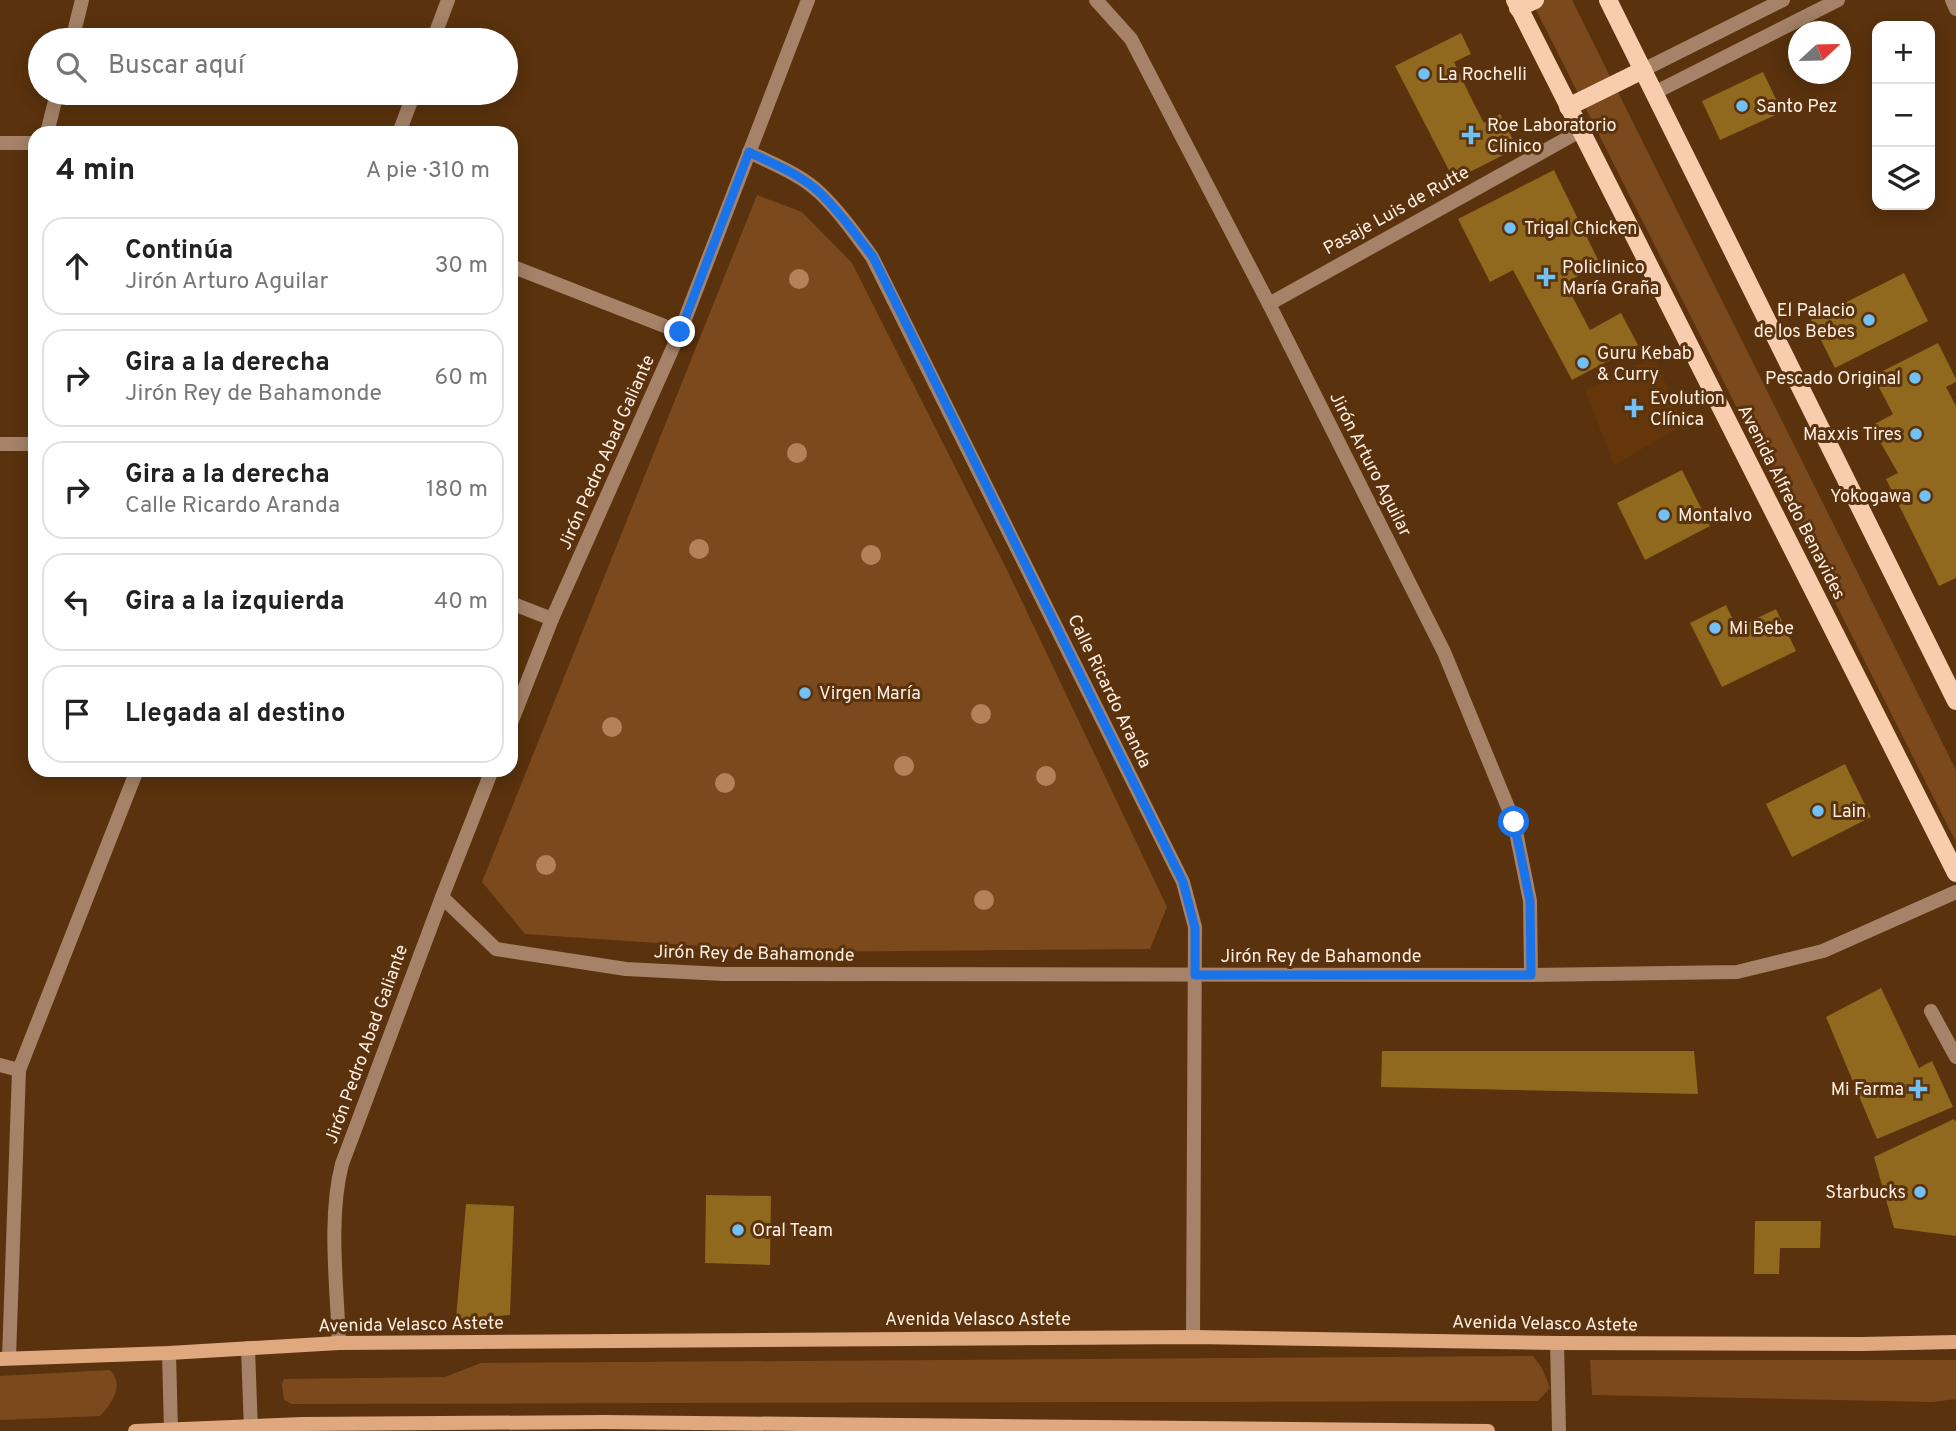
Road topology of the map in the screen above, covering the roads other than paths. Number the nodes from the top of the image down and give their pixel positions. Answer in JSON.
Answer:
{"nodes":[{"id":1,"x":82,"y":0,"type":"edge"},
{"id":2,"x":448,"y":0,"type":"edge"},
{"id":3,"x":808,"y":0,"type":"edge"},
{"id":4,"x":1096,"y":0,"type":"edge"},
{"id":5,"x":1608,"y":0,"type":"edge"},
{"id":6,"x":1783,"y":0,"type":"edge"},
{"id":7,"x":1838,"y":0,"type":"edge"},
{"id":8,"x":1952,"y":0,"type":"edge"},
{"id":9,"x":1523,"y":3,"type":"edge"},
{"id":10,"x":1956,"y":9,"type":"edge"},
{"id":11,"x":75,"y":28,"type":"edge"},
{"id":12,"x":438,"y":28,"type":"edge"},
{"id":13,"x":1643,"y":71,"type":"junction"},
{"id":14,"x":1654,"y":93,"type":"junction"},
{"id":15,"x":54,"y":105,"type":"edge"},
{"id":16,"x":410,"y":105,"type":"edge"},
{"id":17,"x":1568,"y":107,"type":"junction"},
{"id":18,"x":49,"y":126,"type":"edge"},
{"id":19,"x":402,"y":126,"type":"edge"},
{"id":20,"x":1580,"y":131,"type":"junction"},
{"id":21,"x":0,"y":143,"type":"edge"},
{"id":22,"x":28,"y":144,"type":"edge"},
{"id":23,"x":749,"y":152,"type":"junction"},
{"id":24,"x":518,"y":269,"type":"edge"},
{"id":25,"x":1269,"y":304,"type":"junction"},
{"id":26,"x":680,"y":332,"type":"junction"},
{"id":27,"x":0,"y":444,"type":"edge"},
{"id":28,"x":28,"y":444,"type":"edge"},
{"id":29,"x":518,"y":606,"type":"edge"},
{"id":30,"x":552,"y":619,"type":"junction"},
{"id":31,"x":1956,"y":701,"type":"edge"},
{"id":32,"x":518,"y":705,"type":"edge"},
{"id":33,"x":134,"y":777,"type":"edge"},
{"id":34,"x":489,"y":777,"type":"edge"},
{"id":35,"x":1956,"y":873,"type":"edge"},
{"id":36,"x":1956,"y":892,"type":"edge"},
{"id":37,"x":442,"y":897,"type":"junction"},
{"id":38,"x":1195,"y":975,"type":"junction"},
{"id":39,"x":1531,"y":975,"type":"junction"},
{"id":40,"x":1931,"y":1011,"type":"dead end"},
{"id":41,"x":1956,"y":1057,"type":"edge"},
{"id":42,"x":0,"y":1065,"type":"edge"},
{"id":43,"x":19,"y":1070,"type":"junction"},
{"id":44,"x":1193,"y":1337,"type":"junction"},
{"id":45,"x":1956,"y":1342,"type":"edge"},
{"id":46,"x":339,"y":1343,"type":"junction"},
{"id":47,"x":1557,"y":1343,"type":"junction"},
{"id":48,"x":248,"y":1348,"type":"junction"},
{"id":49,"x":169,"y":1353,"type":"junction"},
{"id":50,"x":5,"y":1359,"type":"edge"},
{"id":51,"x":604,"y":1427,"type":"edge"},
{"id":52,"x":251,"y":1428,"type":"edge"},
{"id":53,"x":171,"y":1430,"type":"edge"},
{"id":54,"x":135,"y":1431,"type":"edge"},
{"id":55,"x":1488,"y":1431,"type":"edge"},
{"id":56,"x":1559,"y":1431,"type":"edge"}],
"edges":[{"from":1,"to":11,"type":"street"},
{"from":2,"to":12,"type":"street"},
{"from":3,"to":23,"type":"street","name":"Jirón Pedro Abad Galiante"},
{"from":4,"to":25,"type":"street","name":"Jirón Arturo Aguilar"},
{"from":5,"to":13,"type":"main road"},
{"from":6,"to":13,"type":"street"},
{"from":7,"to":14,"type":"street"},
{"from":8,"to":10,"type":"street"},
{"from":9,"to":17,"type":"main road","name":"Avenida Alfredo Benavides"},
{"from":13,"to":14,"type":"main road"},
{"from":13,"to":17,"type":"main road"},
{"from":14,"to":31,"type":"main road"},
{"from":15,"to":18,"type":"street"},
{"from":16,"to":19,"type":"street"},
{"from":17,"to":20,"type":"main road","name":"Avenida Alfredo Benavides"},
{"from":20,"to":25,"type":"street","name":"Pasaje Luis de Rutte"},
{"from":20,"to":35,"type":"main road","name":"Avenida Alfredo Benavides"},
{"from":21,"to":22,"type":"street"},
{"from":23,"to":26,"type":"street","name":"Jirón Pedro Abad Galiante"},
{"from":23,"to":38,"type":"street","name":"Calle Ricardo Aranda"},
{"from":24,"to":26,"type":"street"},
{"from":25,"to":39,"type":"street","name":"Jirón Arturo Aguilar"},
{"from":26,"to":30,"type":"street","name":"Jirón Pedro Abad Galiante"},
{"from":27,"to":28,"type":"street"},
{"from":29,"to":30,"type":"street"},
{"from":30,"to":32,"type":"street","name":"Jirón Pedro Abad Galiante"},
{"from":33,"to":43,"type":"street"},
{"from":34,"to":37,"type":"street","name":"Jirón Pedro Abad Galiante"},
{"from":36,"to":39,"type":"street","name":"Jirón Rey de Bahamonde"},
{"from":37,"to":38,"type":"street","name":"Jirón Rey de Bahamonde"},
{"from":37,"to":46,"type":"street","name":"Jirón Pedro Abad Galiante"},
{"from":38,"to":39,"type":"street","name":"Jirón Rey de Bahamonde"},
{"from":38,"to":44,"type":"street","name":"Calle Ricardo Aranda"},
{"from":40,"to":41,"type":"street"},
{"from":42,"to":43,"type":"street"},
{"from":43,"to":50,"type":"street"},
{"from":44,"to":46,"type":"main road","name":"Avenida Velasco Astete"},
{"from":44,"to":47,"type":"main road","name":"Avenida Velasco Astete"},
{"from":45,"to":47,"type":"main road","name":"Avenida Velasco Astete"},
{"from":46,"to":48,"type":"main road","name":"Avenida Velasco Astete"},
{"from":47,"to":56,"type":"street"},
{"from":48,"to":49,"type":"main road","name":"Avenida Velasco Astete"},
{"from":48,"to":52,"type":"street"},
{"from":49,"to":50,"type":"main road","name":"Avenida Velasco Astete"},
{"from":49,"to":53,"type":"street"},
{"from":51,"to":52,"type":"main road"},
{"from":51,"to":55,"type":"main road"},
{"from":52,"to":53,"type":"main road"},
{"from":53,"to":54,"type":"main road"}]}
